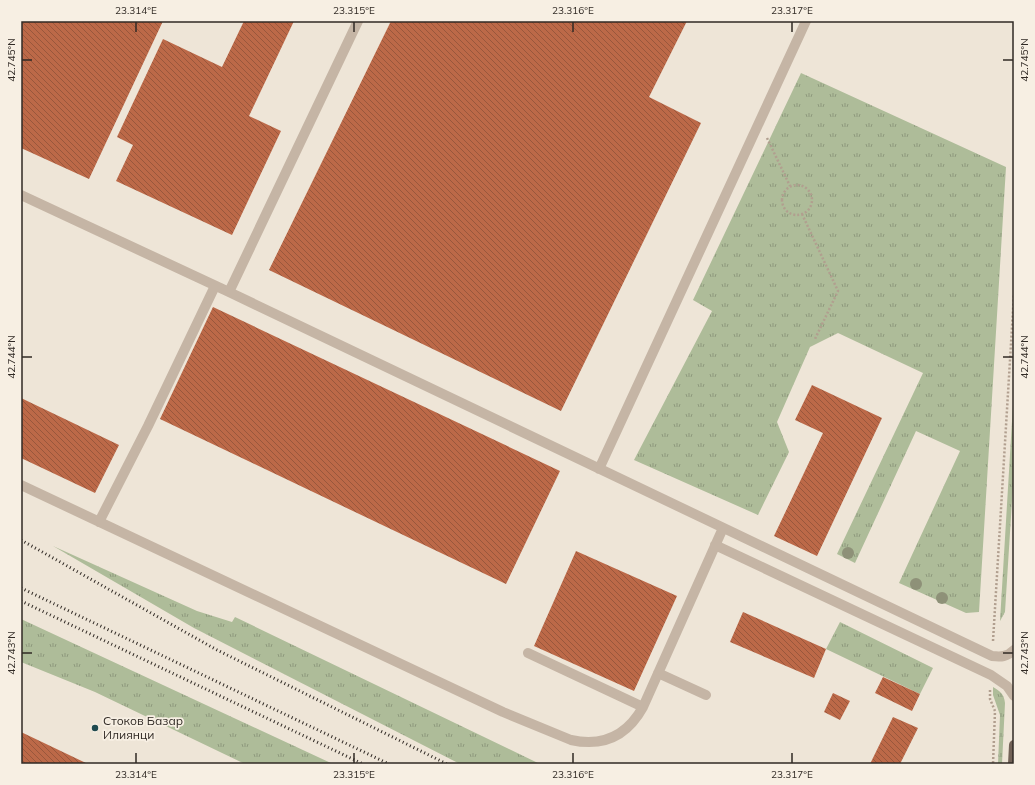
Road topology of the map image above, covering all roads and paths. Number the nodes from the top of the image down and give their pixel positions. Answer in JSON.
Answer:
{"nodes":[{"id":1,"x":358,"y":21,"type":"edge"},
{"id":2,"x":806,"y":21,"type":"edge"},
{"id":3,"x":760,"y":121,"type":"junction"},
{"id":4,"x":790,"y":186,"type":"junction"},
{"id":5,"x":21,"y":194,"type":"edge"},
{"id":6,"x":802,"y":214,"type":"junction"},
{"id":7,"x":215,"y":286,"type":"junction"},
{"id":8,"x":229,"y":292,"type":"junction"},
{"id":9,"x":1014,"y":294,"type":"edge"},
{"id":10,"x":815,"y":339,"type":"dead end"},
{"id":11,"x":598,"y":469,"type":"junction"},
{"id":12,"x":21,"y":485,"type":"edge"},
{"id":13,"x":99,"y":522,"type":"junction"},
{"id":14,"x":723,"y":528,"type":"junction"},
{"id":15,"x":715,"y":545,"type":"junction"},
{"id":16,"x":994,"y":617,"type":"dead end"},
{"id":17,"x":1014,"y":650,"type":"edge"},
{"id":18,"x":528,"y":653,"type":"dead end"},
{"id":19,"x":658,"y":673,"type":"junction"},
{"id":20,"x":990,"y":686,"type":"dead end"},
{"id":21,"x":706,"y":695,"type":"dead end"},
{"id":22,"x":1014,"y":696,"type":"edge"},
{"id":23,"x":643,"y":707,"type":"junction"},
{"id":24,"x":1014,"y":745,"type":"edge"},
{"id":25,"x":993,"y":764,"type":"edge"},
{"id":26,"x":1013,"y":764,"type":"edge"}],
"edges":[{"from":1,"to":8,"type":"lane"},
{"from":2,"to":3,"type":"lane"},
{"from":3,"to":4,"type":"path"},
{"from":3,"to":11,"type":"lane"},
{"from":4,"to":6,"type":"path"},
{"from":4,"to":6,"type":"path"},
{"from":5,"to":7,"type":"lane"},
{"from":6,"to":10,"type":"path"},
{"from":7,"to":8,"type":"lane"},
{"from":7,"to":13,"type":"lane"},
{"from":8,"to":11,"type":"lane"},
{"from":9,"to":16,"type":"path"},
{"from":11,"to":14,"type":"lane"},
{"from":12,"to":13,"type":"lane"},
{"from":13,"to":23,"type":"lane"},
{"from":14,"to":15,"type":"lane"},
{"from":14,"to":17,"type":"lane"},
{"from":15,"to":19,"type":"lane"},
{"from":15,"to":22,"type":"lane"},
{"from":18,"to":23,"type":"lane"},
{"from":19,"to":21,"type":"lane"},
{"from":19,"to":23,"type":"lane"},
{"from":20,"to":25,"type":"path"},
{"from":24,"to":26,"type":"main road"}]}
